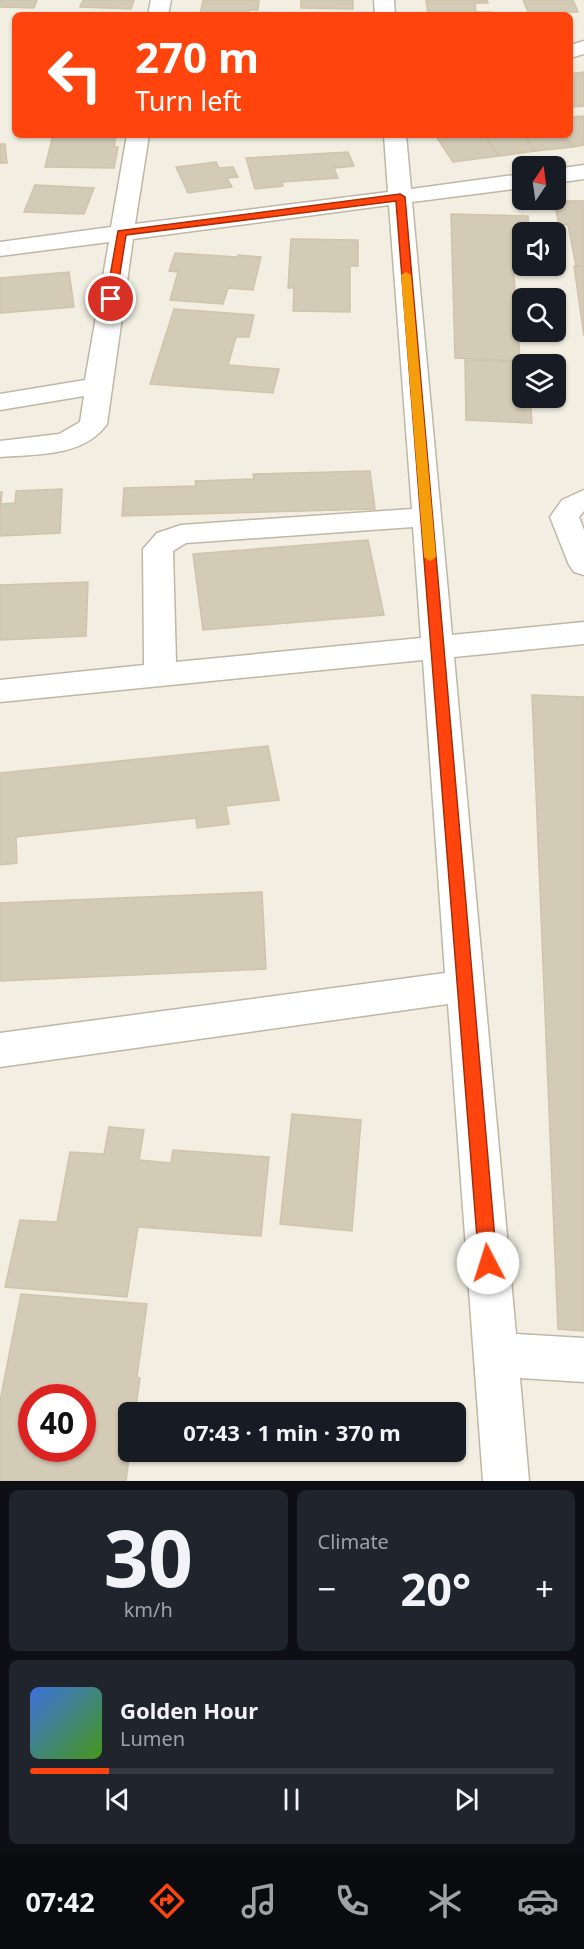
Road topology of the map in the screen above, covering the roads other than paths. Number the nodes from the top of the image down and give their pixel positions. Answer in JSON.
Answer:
{"nodes":[{"id":1,"x":138,"y":138,"type":"edge"},
{"id":2,"x":395,"y":138,"type":"edge"},
{"id":3,"x":584,"y":172,"type":"edge"},
{"id":4,"x":566,"y":174,"type":"edge"},
{"id":5,"x":512,"y":182,"type":"edge"},
{"id":6,"x":400,"y":197,"type":"junction"},
{"id":7,"x":122,"y":233,"type":"junction"},
{"id":8,"x":0,"y":249,"type":"edge"},
{"id":9,"x":98,"y":386,"type":"junction"},
{"id":10,"x":0,"y":402,"type":"edge"},
{"id":11,"x":0,"y":449,"type":"edge"},
{"id":12,"x":584,"y":500,"type":"edge"},
{"id":13,"x":426,"y":517,"type":"junction"},
{"id":14,"x":584,"y":566,"type":"edge"},
{"id":15,"x":584,"y":633,"type":"edge"},
{"id":16,"x":437,"y":648,"type":"junction"},
{"id":17,"x":160,"y":675,"type":"junction"},
{"id":18,"x":0,"y":691,"type":"edge"},
{"id":19,"x":465,"y":986,"type":"junction"},
{"id":20,"x":0,"y":1050,"type":"edge"},
{"id":21,"x":496,"y":1355,"type":"junction"},
{"id":22,"x":584,"y":1360,"type":"edge"},
{"id":23,"x":506,"y":1481,"type":"edge"}],
"edges":[{"from":1,"to":7,"type":"street"},
{"from":2,"to":6,"type":"street"},
{"from":3,"to":4,"type":"street"},
{"from":5,"to":6,"type":"street"},
{"from":6,"to":7,"type":"street"},
{"from":6,"to":13,"type":"street"},
{"from":7,"to":8,"type":"street"},
{"from":7,"to":9,"type":"street"},
{"from":9,"to":10,"type":"street"},
{"from":9,"to":11,"type":"street"},
{"from":12,"to":14,"type":"street"},
{"from":13,"to":16,"type":"street"},
{"from":13,"to":17,"type":"street"},
{"from":15,"to":16,"type":"street"},
{"from":16,"to":17,"type":"street"},
{"from":16,"to":19,"type":"street"},
{"from":17,"to":18,"type":"street"},
{"from":19,"to":20,"type":"street"},
{"from":19,"to":21,"type":"street"},
{"from":21,"to":22,"type":"street"},
{"from":21,"to":23,"type":"street"}]}
